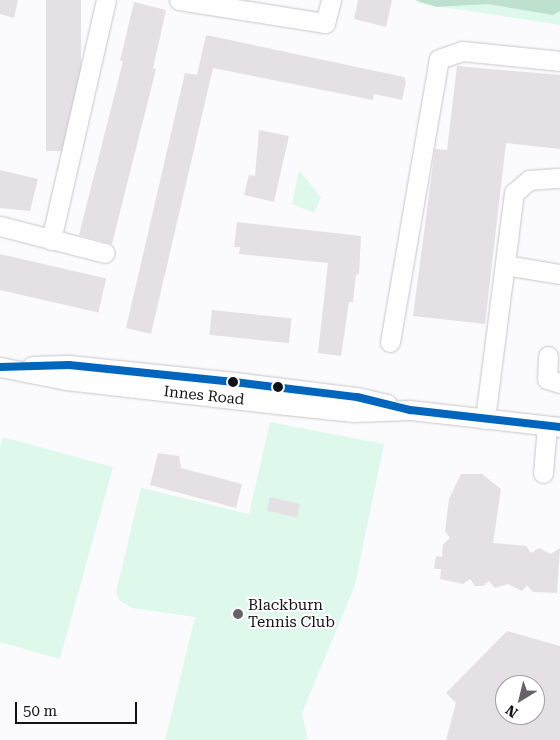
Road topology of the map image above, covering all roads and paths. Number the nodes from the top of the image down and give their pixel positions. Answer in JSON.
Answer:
{"nodes":[{"id":1,"x":106,"y":0,"type":"edge"},
{"id":2,"x":179,"y":0,"type":"edge"},
{"id":3,"x":331,"y":0,"type":"edge"},
{"id":4,"x":560,"y":61,"type":"edge"},
{"id":5,"x":560,"y":178,"type":"edge"},
{"id":6,"x":0,"y":226,"type":"edge"},
{"id":7,"x":51,"y":240,"type":"junction"},
{"id":8,"x":105,"y":253,"type":"dead end"},
{"id":9,"x":506,"y":265,"type":"junction"},
{"id":10,"x":560,"y":274,"type":"edge"},
{"id":11,"x":390,"y":342,"type":"dead end"},
{"id":12,"x":548,"y":356,"type":"dead end"},
{"id":13,"x":0,"y":367,"type":"edge"},
{"id":14,"x":560,"y":383,"type":"edge"},
{"id":15,"x":485,"y":419,"type":"junction"},
{"id":16,"x":553,"y":426,"type":"edge"},
{"id":17,"x":543,"y":473,"type":"dead end"}],
"edges":[{"from":1,"to":7,"type":"street"},
{"from":2,"to":3,"type":"street"},
{"from":4,"to":11,"type":"street"},
{"from":5,"to":9,"type":"street"},
{"from":6,"to":7,"type":"street"},
{"from":7,"to":8,"type":"street"},
{"from":9,"to":10,"type":"street"},
{"from":9,"to":15,"type":"street"},
{"from":12,"to":14,"type":"street"},
{"from":13,"to":15,"type":"street","name":"Innes Road"},
{"from":15,"to":16,"type":"street","name":"Innes Road"},
{"from":16,"to":17,"type":"street"}]}
